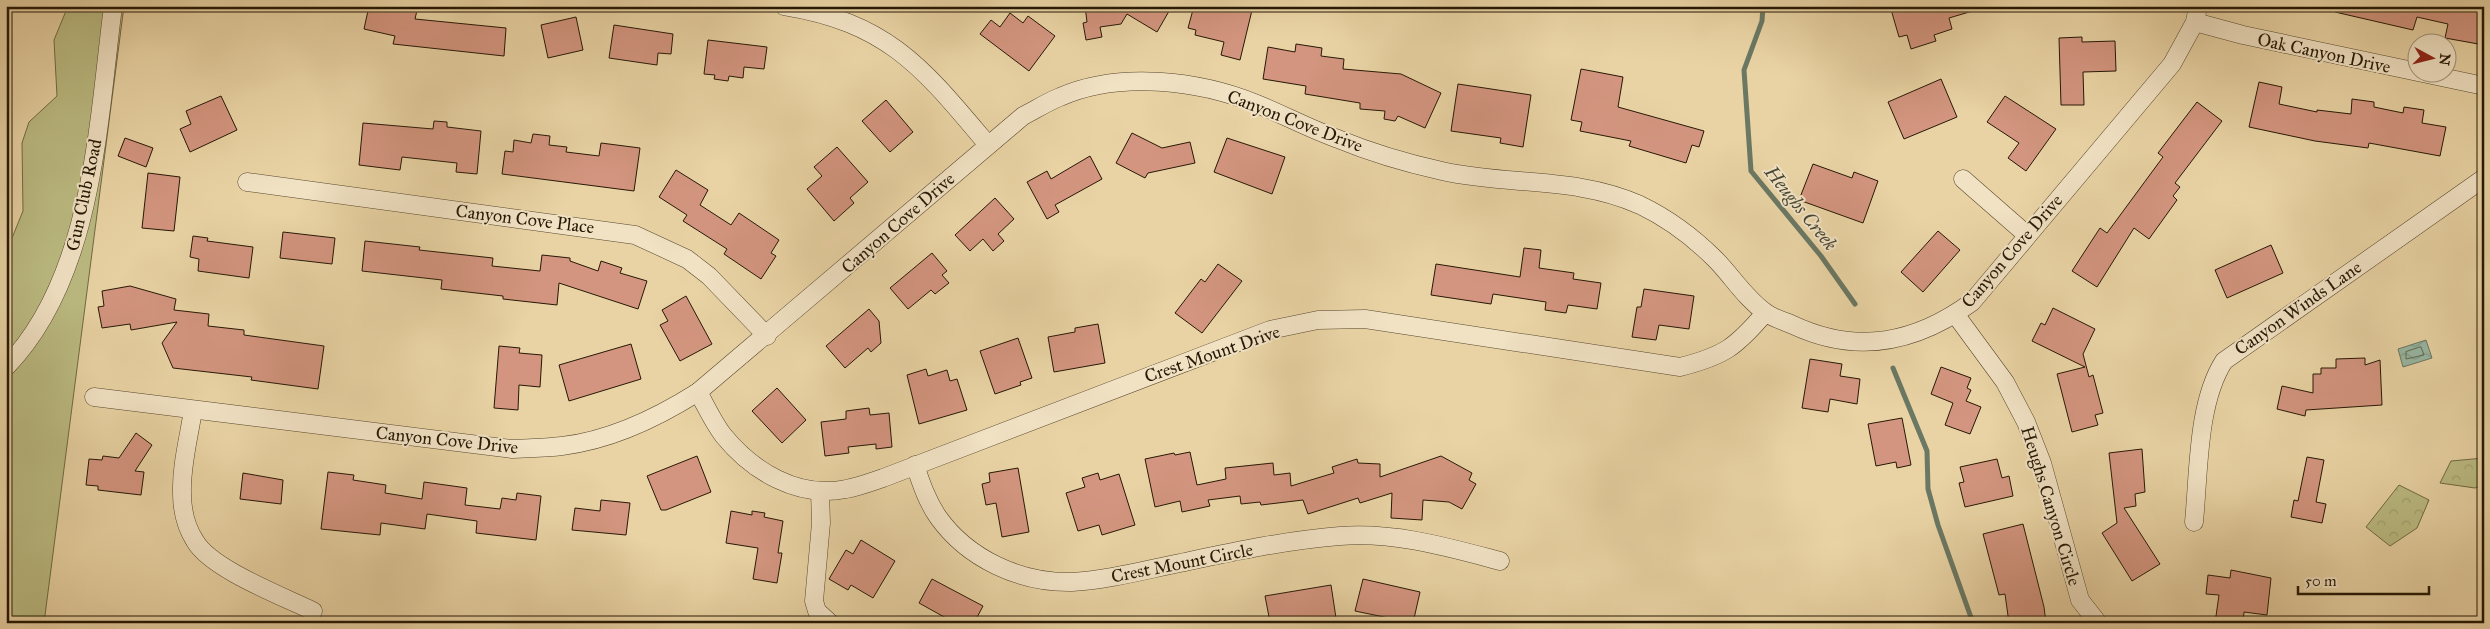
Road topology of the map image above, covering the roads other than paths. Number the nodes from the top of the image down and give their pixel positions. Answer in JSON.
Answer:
{"nodes":[{"id":1,"x":113,"y":6,"type":"edge"},
{"id":2,"x":784,"y":6,"type":"edge"},
{"id":3,"x":2196,"y":14,"type":"edge"},
{"id":4,"x":2484,"y":86,"type":"edge"},
{"id":5,"x":988,"y":145,"type":"junction"},
{"id":6,"x":2484,"y":178,"type":"edge"},
{"id":7,"x":1963,"y":179,"type":"dead end"},
{"id":8,"x":247,"y":182,"type":"dead end"},
{"id":9,"x":2027,"y":235,"type":"junction"},
{"id":10,"x":1765,"y":313,"type":"junction"},
{"id":11,"x":1955,"y":314,"type":"junction"},
{"id":12,"x":766,"y":336,"type":"junction"},
{"id":13,"x":6,"y":367,"type":"edge"},
{"id":14,"x":698,"y":392,"type":"junction"},
{"id":15,"x":94,"y":397,"type":"dead end"},
{"id":16,"x":193,"y":410,"type":"junction"},
{"id":17,"x":915,"y":465,"type":"junction"},
{"id":18,"x":820,"y":491,"type":"junction"},
{"id":19,"x":2194,"y":522,"type":"dead end"},
{"id":20,"x":1500,"y":560,"type":"dead end"},
{"id":21,"x":312,"y":611,"type":"dead end"},
{"id":22,"x":830,"y":623,"type":"edge"},
{"id":23,"x":2098,"y":623,"type":"edge"}],
"edges":[{"from":1,"to":13,"type":"street","name":"Gun Club Road"},
{"from":2,"to":5,"type":"street"},
{"from":3,"to":4,"type":"street","name":"Oak Canyon Drive"},
{"from":3,"to":9,"type":"street","name":"Canyon Cove Drive"},
{"from":5,"to":10,"type":"street","name":"Canyon Cove Drive"},
{"from":5,"to":12,"type":"street","name":"Canyon Cove Drive"},
{"from":6,"to":19,"type":"street","name":"Canyon Winds Lane"},
{"from":7,"to":9,"type":"street"},
{"from":8,"to":12,"type":"street","name":"Canyon Cove Place"},
{"from":9,"to":11,"type":"street","name":"Canyon Cove Drive"},
{"from":10,"to":11,"type":"street","name":"Canyon Cove Drive"},
{"from":10,"to":17,"type":"street","name":"Crest Mount Drive"},
{"from":11,"to":23,"type":"street","name":"Heughs Canyon Circle"},
{"from":12,"to":14,"type":"street","name":"Canyon Cove Drive"},
{"from":14,"to":16,"type":"street","name":"Canyon Cove Drive"},
{"from":14,"to":18,"type":"street","name":"Crest Mount Drive"},
{"from":15,"to":16,"type":"street","name":"Canyon Cove Drive"},
{"from":16,"to":21,"type":"street"},
{"from":17,"to":18,"type":"street","name":"Crest Mount Drive"},
{"from":17,"to":20,"type":"street","name":"Crest Mount Circle"},
{"from":18,"to":22,"type":"street"}]}
